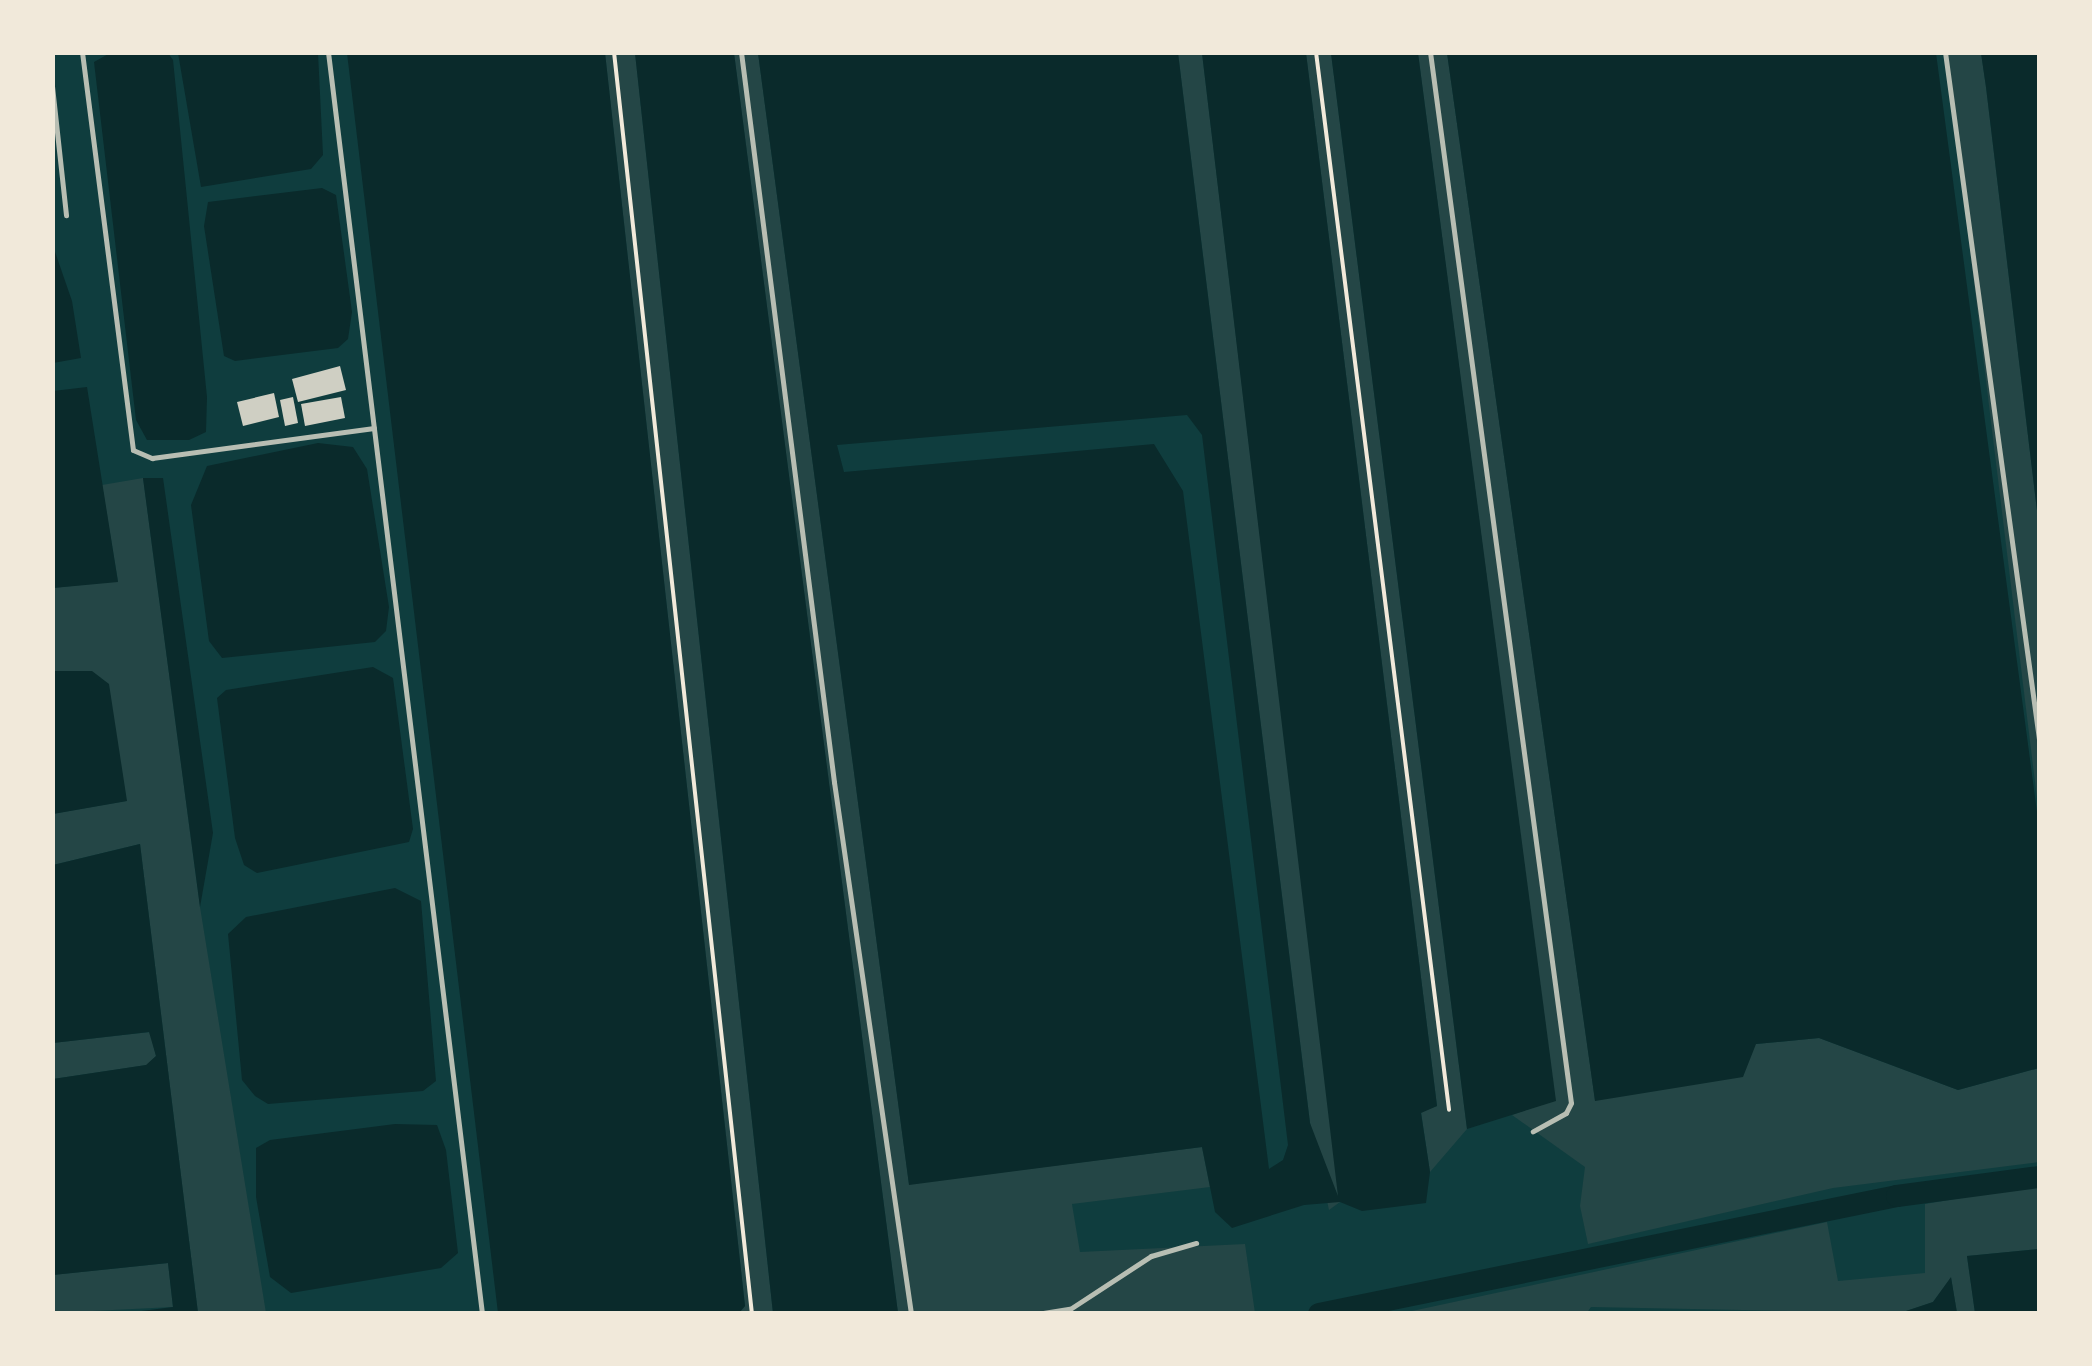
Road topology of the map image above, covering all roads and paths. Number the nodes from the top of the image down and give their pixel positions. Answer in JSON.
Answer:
{"nodes":[{"id":1,"x":82,"y":52,"type":"edge"},
{"id":2,"x":328,"y":52,"type":"edge"},
{"id":3,"x":614,"y":52,"type":"edge"},
{"id":4,"x":742,"y":52,"type":"edge"},
{"id":5,"x":1316,"y":52,"type":"edge"},
{"id":6,"x":1430,"y":52,"type":"edge"},
{"id":7,"x":1945,"y":52,"type":"edge"},
{"id":8,"x":52,"y":86,"type":"edge"},
{"id":9,"x":66,"y":215,"type":"dead end"},
{"id":10,"x":374,"y":428,"type":"junction"},
{"id":11,"x":2040,"y":746,"type":"edge"},
{"id":12,"x":1449,"y":1110,"type":"dead end"},
{"id":13,"x":1533,"y":1131,"type":"dead end"},
{"id":14,"x":1196,"y":1243,"type":"dead end"},
{"id":15,"x":482,"y":1314,"type":"edge"},
{"id":16,"x":752,"y":1314,"type":"edge"},
{"id":17,"x":911,"y":1314,"type":"edge"},
{"id":18,"x":1037,"y":1314,"type":"edge"}],
"edges":[{"from":1,"to":10,"type":"lane"},
{"from":2,"to":10,"type":"lane"},
{"from":3,"to":16,"type":"path"},
{"from":4,"to":17,"type":"lane"},
{"from":5,"to":12,"type":"path"},
{"from":6,"to":13,"type":"lane"},
{"from":7,"to":11,"type":"lane"},
{"from":8,"to":9,"type":"lane"},
{"from":10,"to":15,"type":"lane"},
{"from":14,"to":18,"type":"lane"}]}
